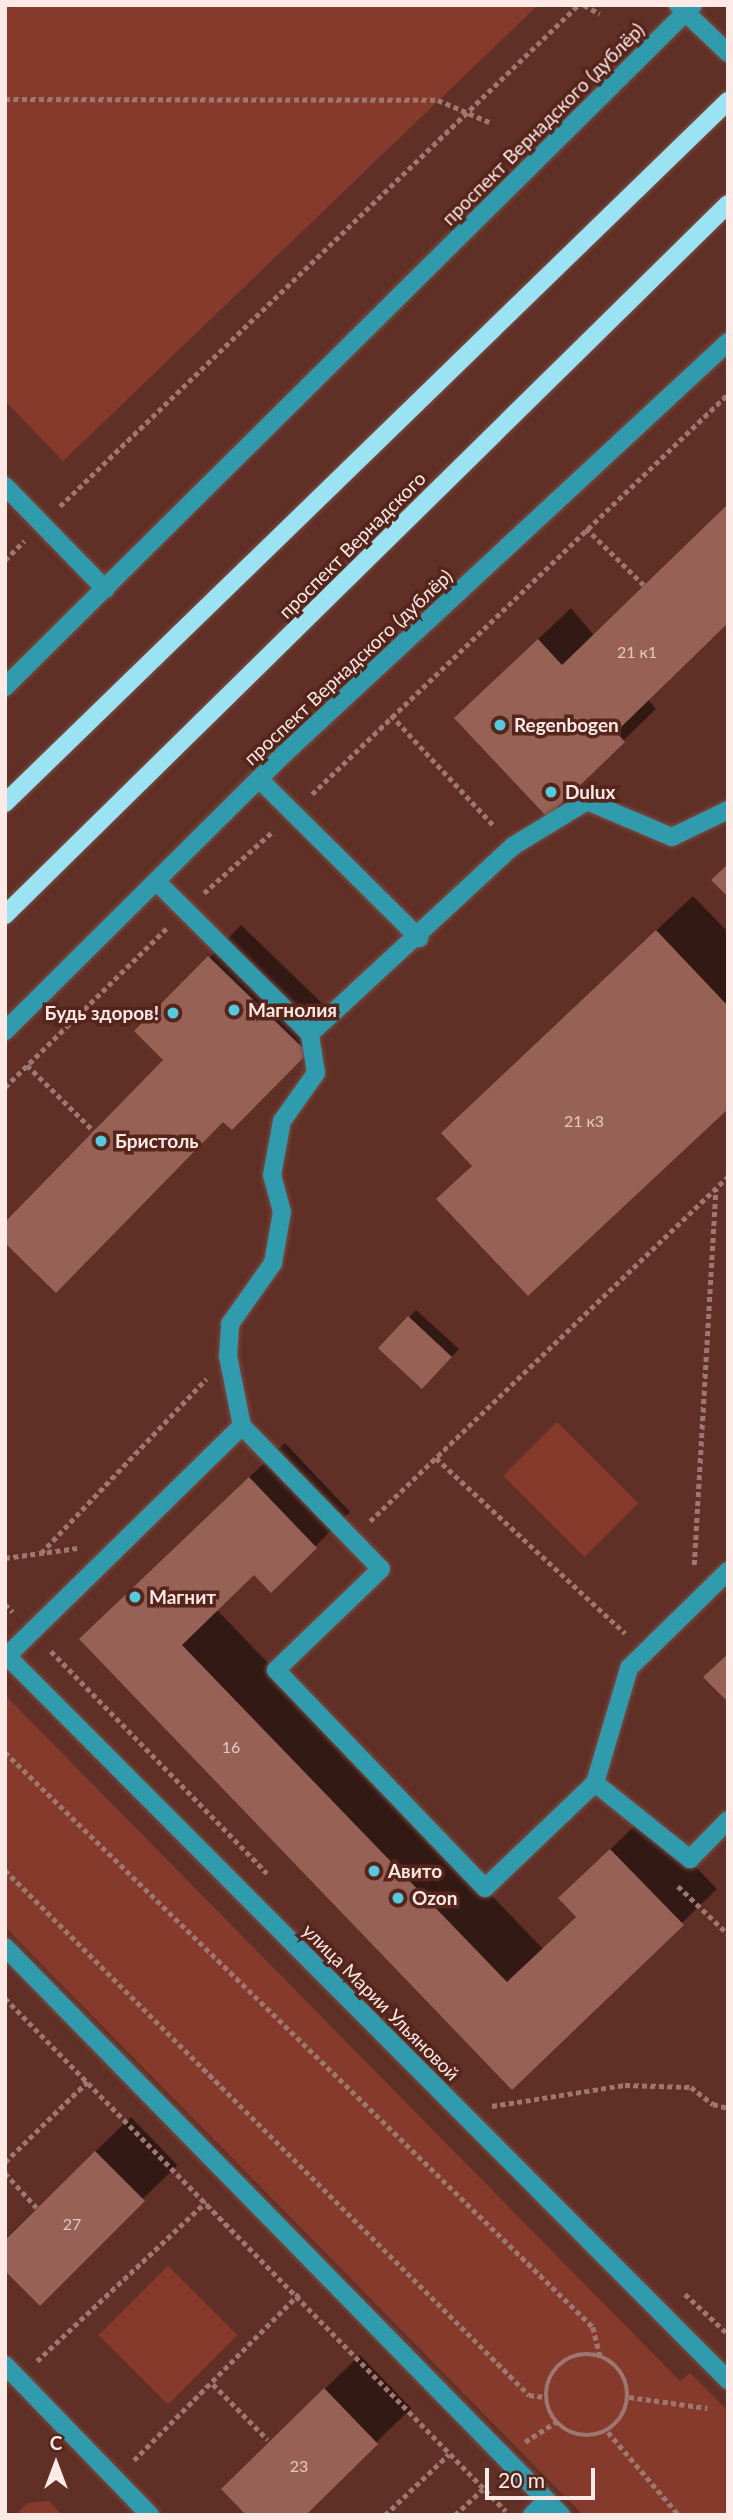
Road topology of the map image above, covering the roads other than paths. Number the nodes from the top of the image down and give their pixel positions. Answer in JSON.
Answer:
{"nodes":[{"id":1,"x":685,"y":8,"type":"edge"},
{"id":2,"x":728,"y":53,"type":"edge"},
{"id":3,"x":728,"y":101,"type":"edge"},
{"id":4,"x":728,"y":204,"type":"edge"},
{"id":5,"x":728,"y":342,"type":"edge"},
{"id":6,"x":5,"y":486,"type":"edge"},
{"id":7,"x":105,"y":589,"type":"junction"},
{"id":8,"x":5,"y":687,"type":"edge"},
{"id":9,"x":259,"y":779,"type":"junction"},
{"id":10,"x":5,"y":803,"type":"edge"},
{"id":11,"x":728,"y":810,"type":"edge"},
{"id":12,"x":157,"y":882,"type":"junction"},
{"id":13,"x":5,"y":915,"type":"edge"},
{"id":14,"x":419,"y":938,"type":"junction"},
{"id":15,"x":5,"y":1031,"type":"edge"},
{"id":16,"x":310,"y":1034,"type":"junction"},
{"id":17,"x":242,"y":1426,"type":"junction"},
{"id":18,"x":728,"y":1571,"type":"edge"},
{"id":19,"x":6,"y":1655,"type":"edge"},
{"id":20,"x":595,"y":1783,"type":"junction"},
{"id":21,"x":728,"y":1820,"type":"edge"},
{"id":22,"x":5,"y":1947,"type":"edge"},
{"id":23,"x":5,"y":2365,"type":"edge"},
{"id":24,"x":728,"y":2380,"type":"edge"},
{"id":25,"x":546,"y":2501,"type":"junction"},
{"id":26,"x":150,"y":2515,"type":"edge"},
{"id":27,"x":532,"y":2515,"type":"edge"},
{"id":28,"x":561,"y":2515,"type":"edge"}],
"edges":[{"from":1,"to":2,"type":"street"},
{"from":1,"to":7,"type":"street","name":"проспект Вернадского (дублёр)"},
{"from":3,"to":10,"type":"main road"},
{"from":4,"to":13,"type":"main road","name":"проспект Вернадского"},
{"from":5,"to":9,"type":"street","name":"проспект Вернадского (дублёр)"},
{"from":6,"to":7,"type":"street"},
{"from":7,"to":8,"type":"street","name":"проспект Вернадского (дублёр)"},
{"from":9,"to":12,"type":"street","name":"проспект Вернадского (дублёр)"},
{"from":9,"to":14,"type":"street"},
{"from":11,"to":14,"type":"street"},
{"from":12,"to":15,"type":"street","name":"проспект Вернадского (дублёр)"},
{"from":12,"to":16,"type":"street"},
{"from":14,"to":16,"type":"street"},
{"from":16,"to":17,"type":"street"},
{"from":17,"to":19,"type":"street"},
{"from":17,"to":20,"type":"street"},
{"from":18,"to":20,"type":"street"},
{"from":19,"to":24,"type":"street","name":"улица Марии Ульяновой"},
{"from":20,"to":21,"type":"street"},
{"from":22,"to":25,"type":"street"},
{"from":23,"to":26,"type":"street"},
{"from":25,"to":27,"type":"street"},
{"from":25,"to":28,"type":"street"}]}
